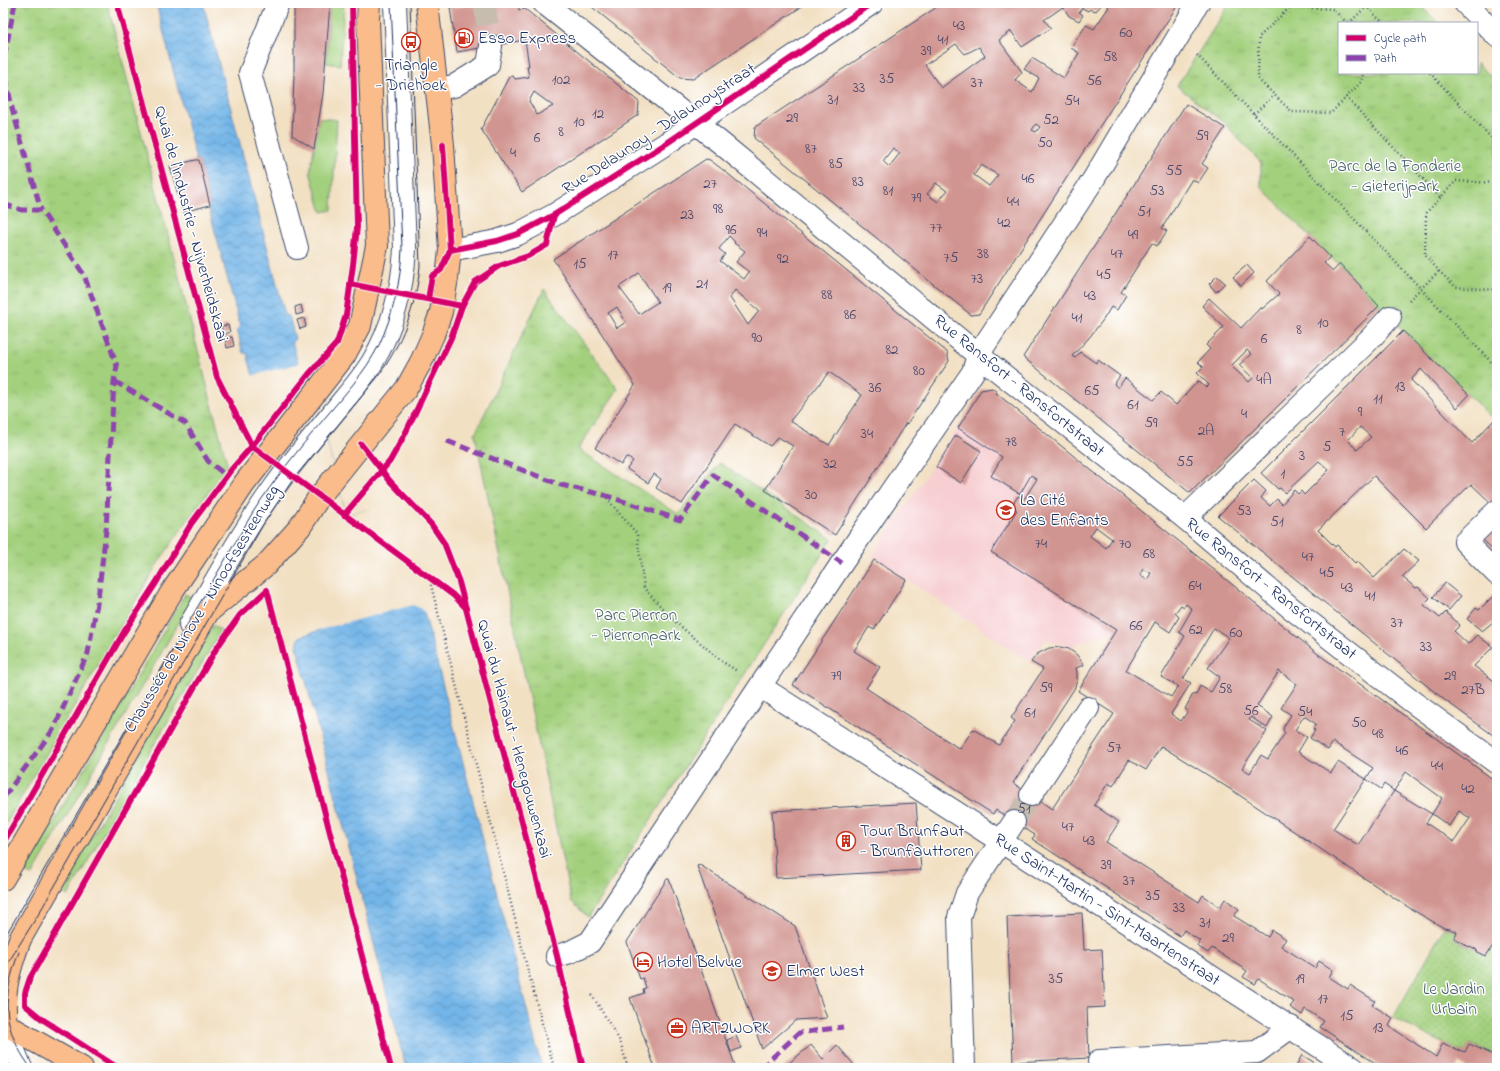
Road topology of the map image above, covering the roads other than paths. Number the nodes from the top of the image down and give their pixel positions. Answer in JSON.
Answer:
{"nodes":[{"id":1,"x":278,"y":3,"type":"edge"},
{"id":2,"x":369,"y":3,"type":"edge"},
{"id":3,"x":395,"y":3,"type":"edge"},
{"id":4,"x":406,"y":3,"type":"edge"},
{"id":5,"x":427,"y":3,"type":"edge"},
{"id":6,"x":544,"y":3,"type":"edge"},
{"id":7,"x":872,"y":3,"type":"edge"},
{"id":8,"x":1198,"y":3,"type":"edge"},
{"id":9,"x":1465,"y":3,"type":"edge"},
{"id":10,"x":1497,"y":36,"type":"edge"},
{"id":11,"x":491,"y":46,"type":"tunnel mouth"},
{"id":12,"x":437,"y":88,"type":"junction"},
{"id":13,"x":696,"y":123,"type":"junction"},
{"id":14,"x":297,"y":248,"type":"dead end"},
{"id":15,"x":450,"y":250,"type":"junction"},
{"id":16,"x":1390,"y":318,"type":"dead end"},
{"id":17,"x":978,"y":354,"type":"junction"},
{"id":18,"x":324,"y":430,"type":"junction"},
{"id":19,"x":275,"y":493,"type":"junction"},
{"id":20,"x":1497,"y":511,"type":"edge"},
{"id":21,"x":1185,"y":518,"type":"junction"},
{"id":22,"x":1497,"y":574,"type":"edge"},
{"id":23,"x":208,"y":612,"type":"junction"},
{"id":24,"x":761,"y":687,"type":"junction"},
{"id":25,"x":1088,"y":708,"type":"dead end"},
{"id":26,"x":1497,"y":763,"type":"edge"},
{"id":27,"x":1031,"y":795,"type":"tunnel mouth"},
{"id":28,"x":1014,"y":822,"type":"tunnel mouth"},
{"id":29,"x":1001,"y":841,"type":"junction"},
{"id":30,"x":3,"y":879,"type":"edge"},
{"id":31,"x":557,"y":956,"type":"dead end"},
{"id":32,"x":3,"y":957,"type":"edge"},
{"id":33,"x":4,"y":997,"type":"edge"},
{"id":34,"x":4,"y":1023,"type":"edge"},
{"id":35,"x":1291,"y":1027,"type":"junction"},
{"id":36,"x":3,"y":1048,"type":"edge"},
{"id":37,"x":1099,"y":1061,"type":"dead end"},
{"id":38,"x":13,"y":1068,"type":"edge"},
{"id":39,"x":22,"y":1068,"type":"edge"},
{"id":40,"x":82,"y":1068,"type":"edge"},
{"id":41,"x":964,"y":1068,"type":"edge"},
{"id":42,"x":1353,"y":1068,"type":"edge"}],
"edges":[{"from":1,"to":14,"type":"street"},
{"from":2,"to":30,"type":"main road","name":"Chaussée de Ninove - Ninoofsesteenweg"},
{"from":3,"to":18,"type":"street","name":"Chaussée de Ninove - Ninoofsesteenweg"},
{"from":4,"to":18,"type":"street","name":"Chaussée de Ninove - Ninoofsesteenweg"},
{"from":5,"to":12,"type":"main road","name":"Chaussée de Ninove - Ninoofsesteenweg"},
{"from":6,"to":13,"type":"street","name":"Rue Ransfort - Ransfortstraat"},
{"from":7,"to":13,"type":"street","name":"Rue Delaunoy - Delaunoystraat"},
{"from":8,"to":17,"type":"street"},
{"from":9,"to":10,"type":"street"},
{"from":11,"to":12,"type":"street"},
{"from":12,"to":15,"type":"main road","name":"Chaussée de Ninove - Ninoofsesteenweg"},
{"from":13,"to":15,"type":"street","name":"Rue Delaunoy - Delaunoystraat"},
{"from":13,"to":17,"type":"street","name":"Rue Ransfort - Ransfortstraat"},
{"from":15,"to":23,"type":"main road","name":"Chaussée de Ninove - Ninoofsesteenweg"},
{"from":16,"to":21,"type":"street"},
{"from":17,"to":21,"type":"street","name":"Rue Ransfort - Ransfortstraat"},
{"from":17,"to":24,"type":"street"},
{"from":18,"to":19,"type":"street","name":"Chaussée de Ninove - Ninoofsesteenweg"},
{"from":19,"to":23,"type":"street","name":"Chaussée de Ninove - Ninoofsesteenweg"},
{"from":19,"to":32,"type":"street","name":"Chaussée de Ninove - Ninoofsesteenweg"},
{"from":20,"to":22,"type":"street"},
{"from":21,"to":26,"type":"street","name":"Rue Ransfort - Ransfortstraat"},
{"from":23,"to":33,"type":"main road","name":"Chaussée de Ninove - Ninoofsesteenweg"},
{"from":24,"to":29,"type":"street","name":"Rue Saint-Martin - Sint-Maartenstraat"},
{"from":24,"to":31,"type":"street"},
{"from":25,"to":27,"type":"street"},
{"from":28,"to":29,"type":"street"},
{"from":29,"to":35,"type":"street","name":"Rue Saint-Martin - Sint-Maartenstraat"},
{"from":29,"to":41,"type":"street"},
{"from":33,"to":34,"type":"main road","name":"Chaussée de Ninove - Ninoofsesteenweg"},
{"from":34,"to":39,"type":"street"},
{"from":34,"to":40,"type":"main road"},
{"from":35,"to":37,"type":"street"},
{"from":35,"to":42,"type":"street","name":"Rue Saint-Martin - Sint-Maartenstraat"},
{"from":36,"to":38,"type":"street"}]}
